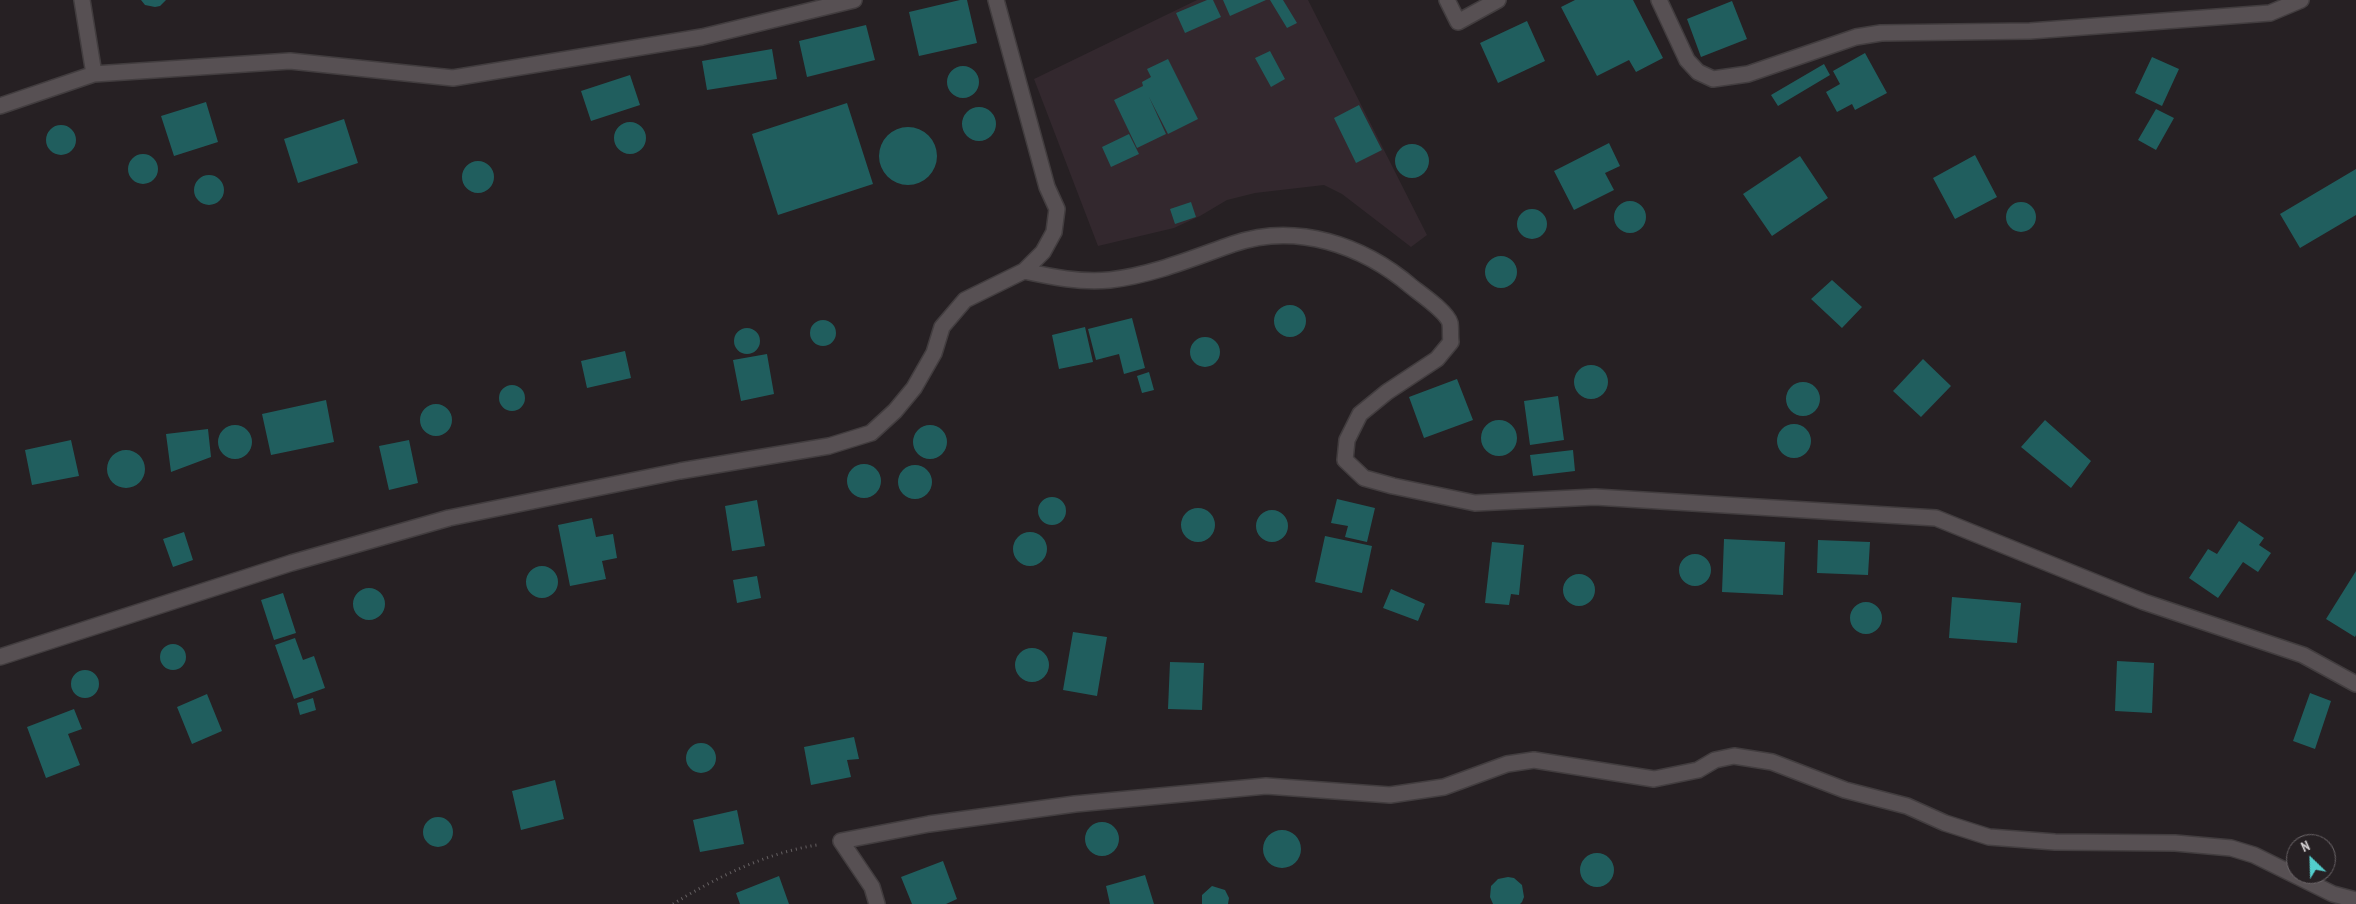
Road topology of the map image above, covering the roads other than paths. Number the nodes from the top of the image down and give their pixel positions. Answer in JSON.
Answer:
{"nodes":[{"id":1,"x":82,"y":0,"type":"edge"},
{"id":2,"x":854,"y":0,"type":"edge"},
{"id":3,"x":996,"y":0,"type":"edge"},
{"id":4,"x":1447,"y":0,"type":"edge"},
{"id":5,"x":1498,"y":0,"type":"edge"},
{"id":6,"x":1659,"y":0,"type":"edge"},
{"id":7,"x":2301,"y":0,"type":"edge"},
{"id":8,"x":94,"y":74,"type":"junction"},
{"id":9,"x":0,"y":106,"type":"edge"},
{"id":10,"x":1024,"y":271,"type":"junction"},
{"id":11,"x":0,"y":657,"type":"edge"},
{"id":12,"x":2356,"y":684,"type":"edge"},
{"id":13,"x":2356,"y":900,"type":"edge"},
{"id":14,"x":877,"y":904,"type":"edge"}],
"edges":[{"from":1,"to":8,"type":"street"},
{"from":2,"to":8,"type":"street"},
{"from":3,"to":10,"type":"street"},
{"from":4,"to":5,"type":"street"},
{"from":6,"to":7,"type":"street"},
{"from":8,"to":9,"type":"street"},
{"from":10,"to":11,"type":"street"},
{"from":10,"to":12,"type":"street"},
{"from":13,"to":14,"type":"street"}]}
